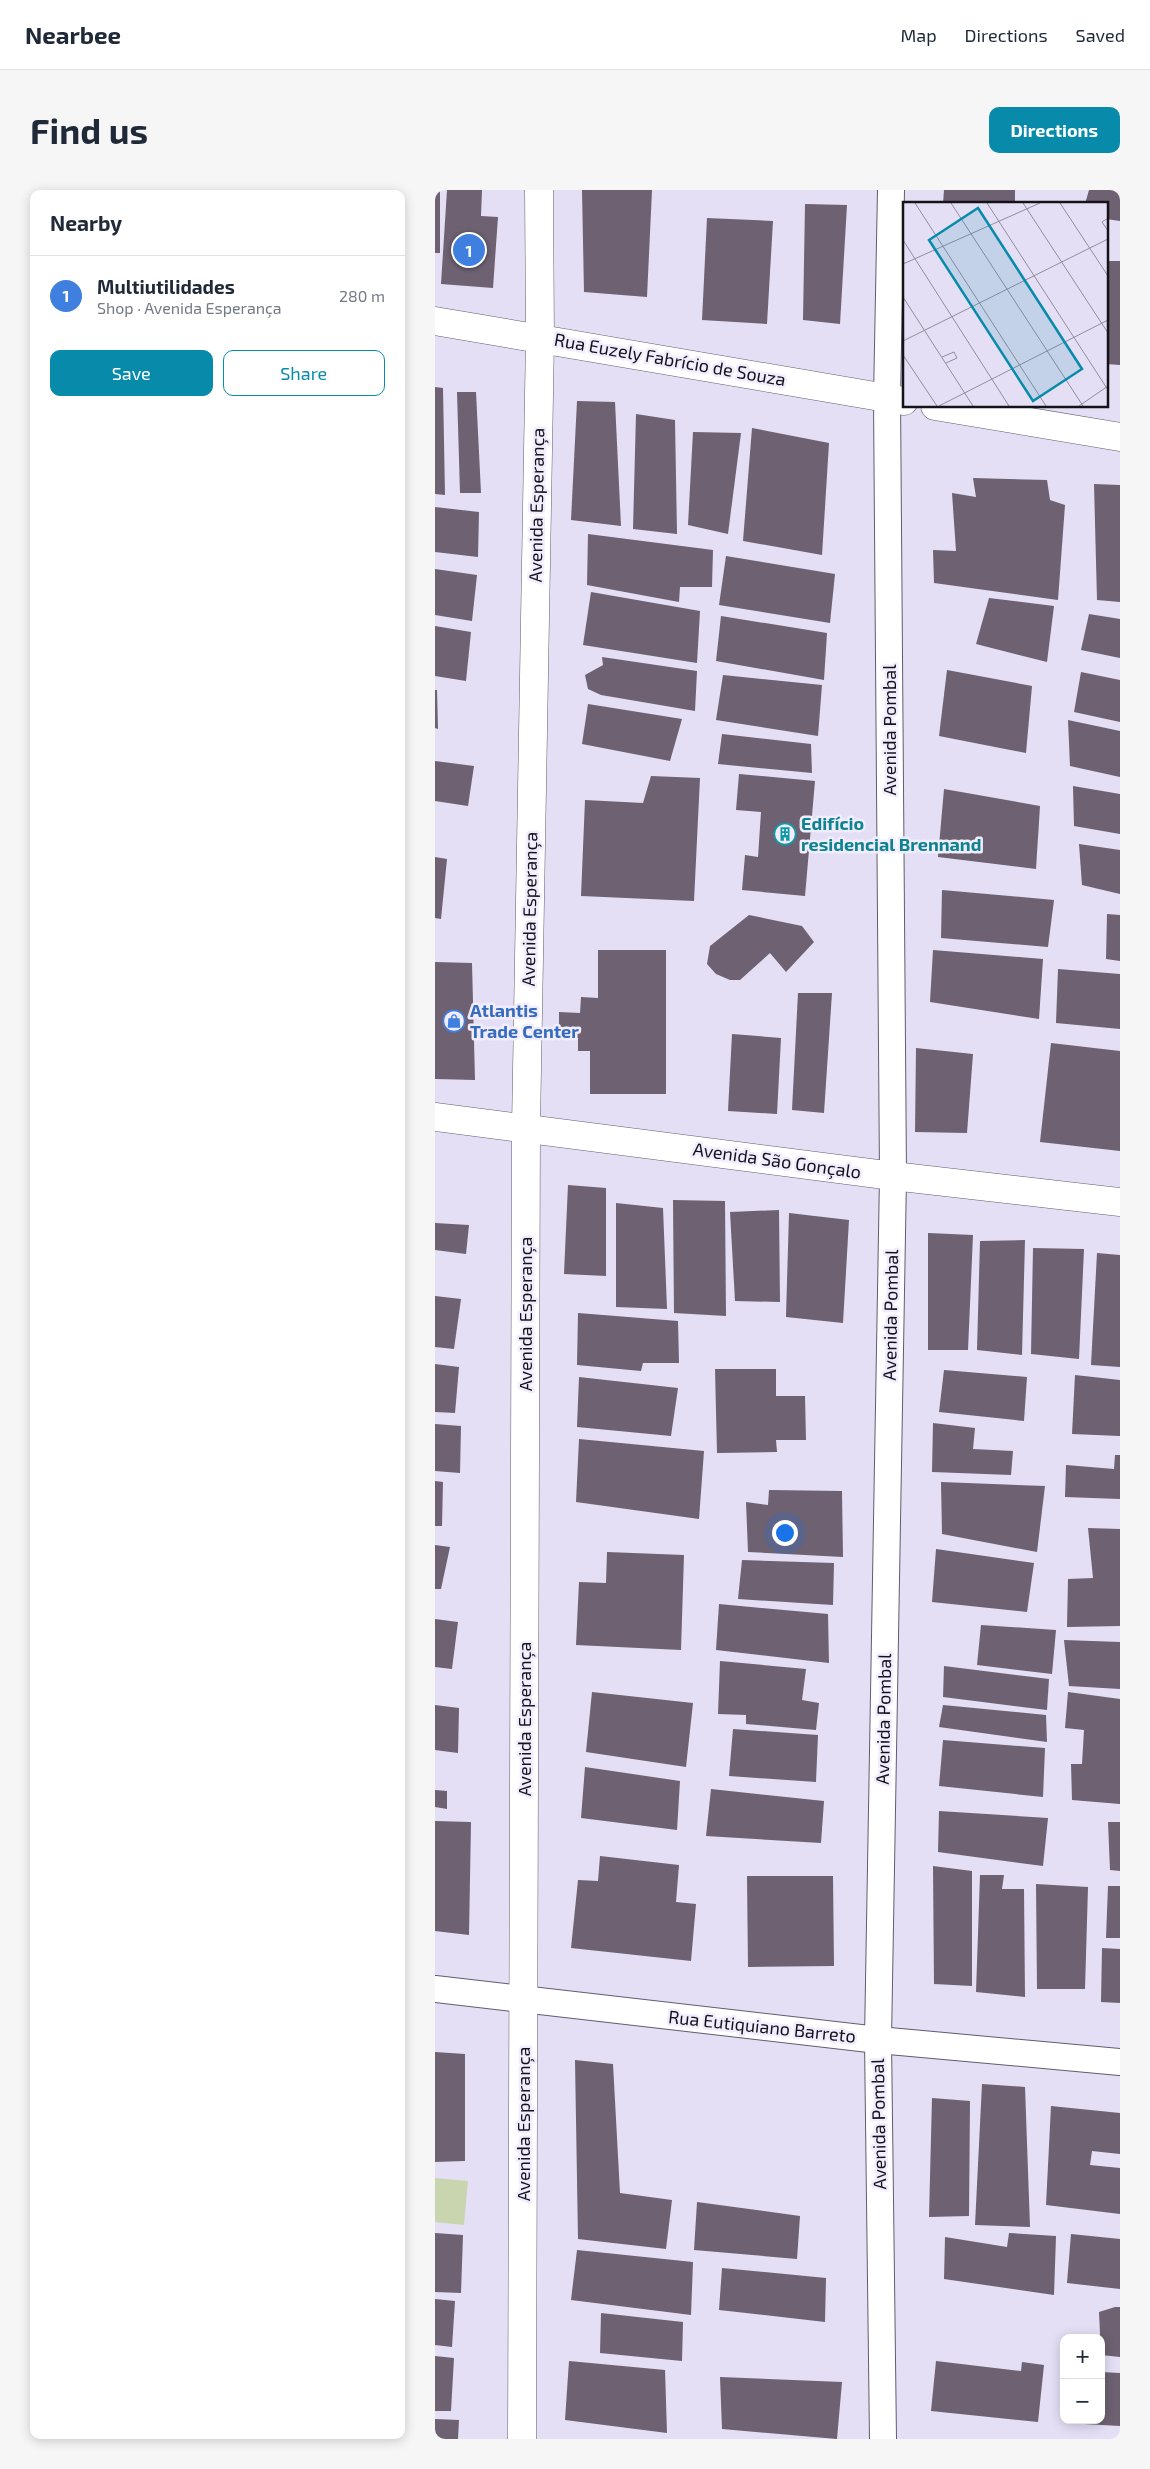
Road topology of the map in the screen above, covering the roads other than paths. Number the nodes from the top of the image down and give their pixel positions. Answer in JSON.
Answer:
{"nodes":[{"id":1,"x":539,"y":190,"type":"edge"},
{"id":2,"x":891,"y":190,"type":"edge"},
{"id":3,"x":435,"y":322,"type":"edge"},
{"id":4,"x":541,"y":338,"type":"junction"},
{"id":5,"x":895,"y":400,"type":"edge"},
{"id":6,"x":947,"y":408,"type":"edge"},
{"id":7,"x":1120,"y":437,"type":"edge"},
{"id":8,"x":435,"y":1117,"type":"edge"},
{"id":9,"x":526,"y":1127,"type":"junction"},
{"id":10,"x":893,"y":1176,"type":"junction"},
{"id":11,"x":1120,"y":1202,"type":"edge"},
{"id":12,"x":435,"y":1989,"type":"edge"},
{"id":13,"x":524,"y":2001,"type":"junction"},
{"id":14,"x":878,"y":2040,"type":"junction"},
{"id":15,"x":1120,"y":2062,"type":"edge"},
{"id":16,"x":522,"y":2439,"type":"edge"},
{"id":17,"x":883,"y":2439,"type":"edge"}],
"edges":[{"from":1,"to":4,"type":"main road","name":"Avenida Esperança"},
{"from":2,"to":5,"type":"street","name":"Avenida Pombal"},
{"from":3,"to":4,"type":"main road","name":"Rua Euzely Fabrício de Souza"},
{"from":4,"to":5,"type":"main road","name":"Rua Euzely Fabrício de Souza"},
{"from":4,"to":9,"type":"main road","name":"Avenida Esperança"},
{"from":5,"to":10,"type":"street","name":"Avenida Pombal"},
{"from":6,"to":7,"type":"main road"},
{"from":8,"to":9,"type":"main road","name":"Avenida São Gonçalo"},
{"from":9,"to":10,"type":"main road","name":"Avenida São Gonçalo"},
{"from":9,"to":13,"type":"main road","name":"Avenida Esperança"},
{"from":10,"to":11,"type":"main road","name":"Avenida São Gonçalo"},
{"from":10,"to":14,"type":"street","name":"Avenida Pombal"},
{"from":12,"to":13,"type":"street","name":"Rua Eutiquiano Barreto"},
{"from":13,"to":14,"type":"street","name":"Rua Eutiquiano Barreto"},
{"from":13,"to":16,"type":"main road","name":"Avenida Esperança"},
{"from":14,"to":15,"type":"street","name":"Rua Eutiquiano Barreto"},
{"from":14,"to":17,"type":"street","name":"Avenida Pombal"}]}
